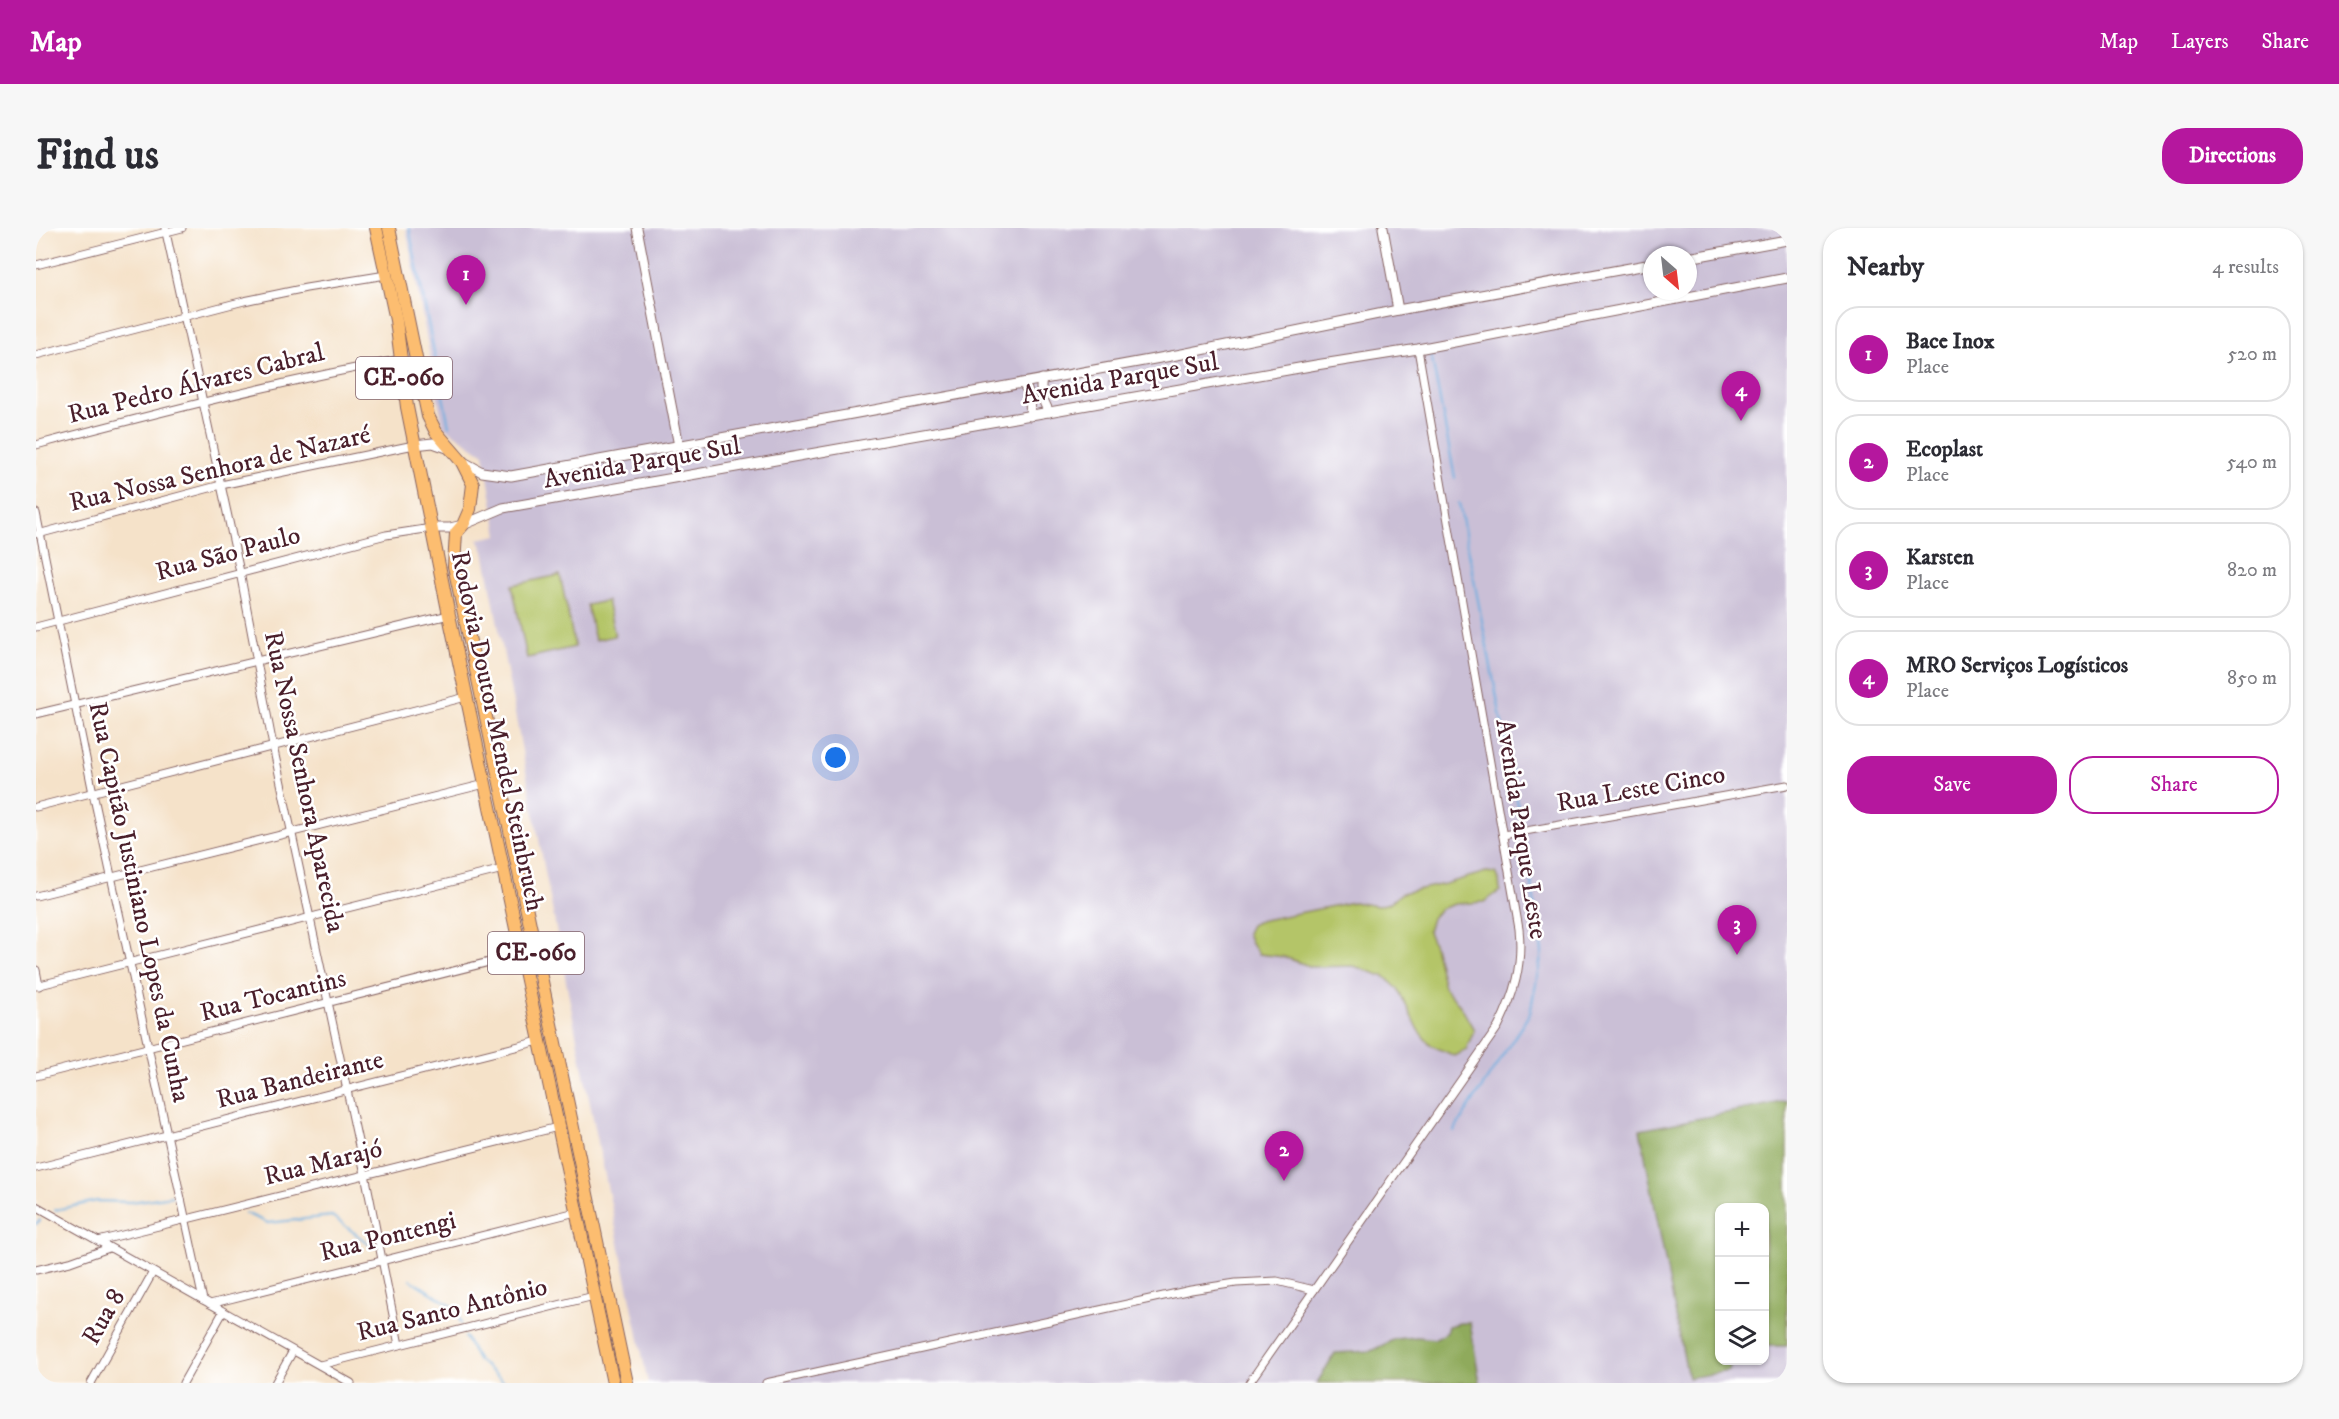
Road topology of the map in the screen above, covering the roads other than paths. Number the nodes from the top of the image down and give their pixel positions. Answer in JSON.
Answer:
{"nodes":[{"id":1,"x":182,"y":228,"type":"edge"},
{"id":2,"x":376,"y":228,"type":"edge"},
{"id":3,"x":389,"y":228,"type":"edge"},
{"id":4,"x":637,"y":228,"type":"edge"},
{"id":5,"x":1383,"y":228,"type":"edge"},
{"id":6,"x":165,"y":230,"type":"edge"},
{"id":7,"x":1787,"y":240,"type":"edge"},
{"id":8,"x":1697,"y":256,"type":"edge"},
{"id":9,"x":36,"y":265,"type":"edge"},
{"id":10,"x":1643,"y":266,"type":"edge"},
{"id":11,"x":386,"y":275,"type":"junction"},
{"id":12,"x":1787,"y":278,"type":"edge"},
{"id":13,"x":1398,"y":310,"type":"junction"},
{"id":14,"x":184,"y":317,"type":"junction"},
{"id":15,"x":1418,"y":349,"type":"junction"},
{"id":16,"x":36,"y":355,"type":"edge"},
{"id":17,"x":402,"y":359,"type":"junction"},
{"id":18,"x":1042,"y":379,"type":"junction"},
{"id":19,"x":1022,"y":383,"type":"junction"},
{"id":20,"x":203,"y":401,"type":"junction"},
{"id":21,"x":1049,"y":412,"type":"junction"},
{"id":22,"x":1030,"y":416,"type":"junction"},
{"id":23,"x":36,"y":445,"type":"edge"},
{"id":24,"x":414,"y":445,"type":"junction"},
{"id":25,"x":679,"y":446,"type":"junction"},
{"id":26,"x":462,"y":462,"type":"junction"},
{"id":27,"x":221,"y":485,"type":"junction"},
{"id":28,"x":36,"y":513,"type":"edge"},
{"id":29,"x":463,"y":525,"type":"junction"},
{"id":30,"x":432,"y":528,"type":"junction"},
{"id":31,"x":38,"y":534,"type":"edge"},
{"id":32,"x":240,"y":572,"type":"junction"},
{"id":33,"x":449,"y":615,"type":"junction"},
{"id":34,"x":59,"y":621,"type":"junction"},
{"id":35,"x":36,"y":627,"type":"edge"},
{"id":36,"x":257,"y":660,"type":"junction"},
{"id":37,"x":466,"y":697,"type":"junction"},
{"id":38,"x":75,"y":704,"type":"junction"},
{"id":39,"x":36,"y":714,"type":"edge"},
{"id":40,"x":273,"y":746,"type":"junction"},
{"id":41,"x":485,"y":784,"type":"junction"},
{"id":42,"x":1787,"y":784,"type":"edge"},
{"id":43,"x":93,"y":794,"type":"junction"},
{"id":44,"x":36,"y":807,"type":"edge"},
{"id":45,"x":292,"y":833,"type":"junction"},
{"id":46,"x":1503,"y":835,"type":"junction"},
{"id":47,"x":503,"y":869,"type":"junction"},
{"id":48,"x":112,"y":877,"type":"junction"},
{"id":49,"x":36,"y":896,"type":"edge"},
{"id":50,"x":310,"y":918,"type":"junction"},
{"id":51,"x":521,"y":954,"type":"junction"},
{"id":52,"x":130,"y":962,"type":"junction"},
{"id":53,"x":36,"y":969,"type":"edge"},
{"id":54,"x":38,"y":986,"type":"edge"},
{"id":55,"x":327,"y":1004,"type":"junction"},
{"id":56,"x":539,"y":1041,"type":"junction"},
{"id":57,"x":148,"y":1049,"type":"junction"},
{"id":58,"x":36,"y":1076,"type":"edge"},
{"id":59,"x":346,"y":1090,"type":"junction"},
{"id":60,"x":558,"y":1127,"type":"junction"},
{"id":61,"x":167,"y":1135,"type":"junction"},
{"id":62,"x":36,"y":1168,"type":"edge"},
{"id":63,"x":365,"y":1174,"type":"junction"},
{"id":64,"x":36,"y":1206,"type":"edge"},
{"id":65,"x":576,"y":1212,"type":"junction"},
{"id":66,"x":185,"y":1218,"type":"junction"},
{"id":67,"x":98,"y":1240,"type":"junction"},
{"id":68,"x":109,"y":1248,"type":"junction"},
{"id":69,"x":381,"y":1260,"type":"junction"},
{"id":70,"x":36,"y":1270,"type":"edge"},
{"id":71,"x":153,"y":1272,"type":"junction"},
{"id":72,"x":1314,"y":1290,"type":"junction"},
{"id":73,"x":594,"y":1296,"type":"junction"},
{"id":74,"x":206,"y":1302,"type":"junction"},
{"id":75,"x":223,"y":1312,"type":"junction"},
{"id":76,"x":399,"y":1345,"type":"junction"},
{"id":77,"x":293,"y":1351,"type":"junction"},
{"id":78,"x":320,"y":1365,"type":"junction"},
{"id":79,"x":91,"y":1383,"type":"edge"},
{"id":80,"x":183,"y":1383,"type":"edge"},
{"id":81,"x":275,"y":1383,"type":"edge"},
{"id":82,"x":351,"y":1383,"type":"edge"},
{"id":83,"x":612,"y":1383,"type":"edge"},
{"id":84,"x":627,"y":1383,"type":"edge"},
{"id":85,"x":766,"y":1383,"type":"edge"},
{"id":86,"x":1249,"y":1383,"type":"edge"}],
"edges":[{"from":1,"to":6,"type":"street"},
{"from":2,"to":11,"type":"highway","name":"Rodovia Doutor Mendel Steinbruch","number":"CE-060"},
{"from":3,"to":26,"type":"highway","name":"Rodovia Doutor Mendel Steinbruch","number":"CE-060"},
{"from":4,"to":25,"type":"street"},
{"from":5,"to":13,"type":"street"},
{"from":6,"to":9,"type":"street"},
{"from":6,"to":14,"type":"street","name":"Rua Nossa Senhora Aparecida"},
{"from":7,"to":8,"type":"street"},
{"from":10,"to":13,"type":"street","name":"Avenida Parque Sul"},
{"from":11,"to":14,"type":"street"},
{"from":11,"to":17,"type":"highway","name":"Rodovia Doutor Mendel Steinbruch","number":"CE-060"},
{"from":12,"to":15,"type":"street","name":"Avenida Parque Sul"},
{"from":13,"to":18,"type":"street","name":"Avenida Parque Sul"},
{"from":14,"to":16,"type":"street"},
{"from":14,"to":20,"type":"street","name":"Rua Nossa Senhora Aparecida"},
{"from":15,"to":21,"type":"street","name":"Avenida Parque Sul"},
{"from":15,"to":46,"type":"street","name":"Avenida Parque Leste"},
{"from":17,"to":20,"type":"street","name":"Rua Pedro Álvares Cabral"},
{"from":17,"to":24,"type":"highway","name":"Rodovia Doutor Mendel Steinbruch","number":"CE-060"},
{"from":18,"to":19,"type":"street","name":"Avenida Parque Sul"},
{"from":18,"to":21,"type":"street"},
{"from":19,"to":22,"type":"street"},
{"from":19,"to":25,"type":"street","name":"Avenida Parque Sul"},
{"from":20,"to":23,"type":"street","name":"Rua Pedro Álvares Cabral"},
{"from":20,"to":27,"type":"street","name":"Rua Nossa Senhora Aparecida"},
{"from":21,"to":22,"type":"street","name":"Avenida Parque Sul"},
{"from":22,"to":29,"type":"street","name":"Avenida Parque Sul"},
{"from":24,"to":26,"type":"street","name":"Avenida Parque Sul"},
{"from":24,"to":27,"type":"street","name":"Rua Nossa Senhora de Nazaré"},
{"from":24,"to":30,"type":"highway","name":"Rodovia Doutor Mendel Steinbruch","number":"CE-060"},
{"from":25,"to":26,"type":"street","name":"Avenida Parque Sul"},
{"from":26,"to":29,"type":"highway","name":"Rodovia Doutor Mendel Steinbruch","number":"CE-060"},
{"from":27,"to":31,"type":"street","name":"Rua Nossa Senhora de Nazaré"},
{"from":27,"to":32,"type":"street","name":"Rua Nossa Senhora Aparecida"},
{"from":28,"to":31,"type":"street","name":"Rua Capitão Justiniano Lopes da Cunha"},
{"from":29,"to":30,"type":"street","name":"Avenida Parque Sul"},
{"from":29,"to":84,"type":"highway","name":"Rodovia Doutor Mendel Steinbruch","number":"CE-060"},
{"from":30,"to":32,"type":"street","name":"Rua São Paulo"},
{"from":30,"to":33,"type":"highway","name":"Rodovia Doutor Mendel Steinbruch","number":"CE-060"},
{"from":31,"to":34,"type":"street","name":"Rua Capitão Justiniano Lopes da Cunha"},
{"from":32,"to":34,"type":"street","name":"Rua São Paulo"},
{"from":32,"to":36,"type":"street","name":"Rua Nossa Senhora Aparecida"},
{"from":33,"to":36,"type":"street"},
{"from":33,"to":37,"type":"highway","name":"Rodovia Doutor Mendel Steinbruch","number":"CE-060"},
{"from":34,"to":35,"type":"street","name":"Rua São Paulo"},
{"from":34,"to":38,"type":"street","name":"Rua Capitão Justiniano Lopes da Cunha"},
{"from":36,"to":38,"type":"street"},
{"from":36,"to":40,"type":"street","name":"Rua Nossa Senhora Aparecida"},
{"from":37,"to":40,"type":"street"},
{"from":37,"to":41,"type":"highway","name":"Rodovia Doutor Mendel Steinbruch","number":"CE-060"},
{"from":38,"to":39,"type":"street"},
{"from":38,"to":43,"type":"street","name":"Rua Capitão Justiniano Lopes da Cunha"},
{"from":40,"to":43,"type":"street"},
{"from":40,"to":45,"type":"street","name":"Rua Nossa Senhora Aparecida"},
{"from":41,"to":45,"type":"street"},
{"from":41,"to":47,"type":"highway","name":"Rodovia Doutor Mendel Steinbruch","number":"CE-060"},
{"from":42,"to":46,"type":"street","name":"Rua Leste Cinco"},
{"from":43,"to":44,"type":"street"},
{"from":43,"to":48,"type":"street","name":"Rua Capitão Justiniano Lopes da Cunha"},
{"from":45,"to":48,"type":"street"},
{"from":45,"to":50,"type":"street","name":"Rua Nossa Senhora Aparecida"},
{"from":46,"to":72,"type":"street","name":"Avenida Parque Leste"},
{"from":47,"to":50,"type":"street"},
{"from":47,"to":51,"type":"highway","name":"Rodovia Doutor Mendel Steinbruch","number":"CE-060"},
{"from":48,"to":49,"type":"street"},
{"from":48,"to":52,"type":"street","name":"Rua Capitão Justiniano Lopes da Cunha"},
{"from":50,"to":52,"type":"street"},
{"from":50,"to":55,"type":"street","name":"Rua Nossa Senhora Aparecida"},
{"from":51,"to":55,"type":"street","name":"Rua Tocantins"},
{"from":51,"to":56,"type":"highway","name":"Rodovia Doutor Mendel Steinbruch","number":"CE-060"},
{"from":52,"to":54,"type":"street"},
{"from":52,"to":57,"type":"street","name":"Rua Capitão Justiniano Lopes da Cunha"},
{"from":53,"to":54,"type":"street"},
{"from":55,"to":57,"type":"street","name":"Rua Tocantins"},
{"from":55,"to":59,"type":"street","name":"Rua Nossa Senhora Aparecida"},
{"from":56,"to":59,"type":"street","name":"Rua Bandeirante"},
{"from":56,"to":60,"type":"highway","name":"Rodovia Doutor Mendel Steinbruch","number":"CE-060"},
{"from":57,"to":58,"type":"street","name":"Rua Tocantins"},
{"from":57,"to":61,"type":"street","name":"Rua Capitão Justiniano Lopes da Cunha"},
{"from":59,"to":61,"type":"street","name":"Rua Bandeirante"},
{"from":59,"to":63,"type":"street","name":"Rua Nossa Senhora Aparecida"},
{"from":60,"to":63,"type":"street","name":"Rua Marajó"},
{"from":60,"to":65,"type":"highway","name":"Rodovia Doutor Mendel Steinbruch","number":"CE-060"},
{"from":61,"to":62,"type":"street","name":"Rua Bandeirante"},
{"from":61,"to":66,"type":"street","name":"Rua Capitão Justiniano Lopes da Cunha"},
{"from":63,"to":66,"type":"street","name":"Rua Marajó"},
{"from":63,"to":69,"type":"street","name":"Rua Nossa Senhora Aparecida"},
{"from":64,"to":67,"type":"street"},
{"from":65,"to":69,"type":"street","name":"Rua Pontengi"},
{"from":65,"to":73,"type":"highway","name":"Rodovia Doutor Mendel Steinbruch","number":"CE-060"},
{"from":66,"to":67,"type":"street","name":"Rua Marajó"},
{"from":66,"to":74,"type":"street","name":"Rua Capitão Justiniano Lopes da Cunha"},
{"from":67,"to":68,"type":"street"},
{"from":68,"to":70,"type":"street"},
{"from":68,"to":71,"type":"street"},
{"from":69,"to":74,"type":"street","name":"Rua Pontengi"},
{"from":69,"to":76,"type":"street","name":"Rua Nossa Senhora Aparecida"},
{"from":71,"to":74,"type":"street"},
{"from":71,"to":79,"type":"street","name":"Rua 8"},
{"from":72,"to":85,"type":"street"},
{"from":72,"to":86,"type":"street","name":"Avenida Parque Leste"},
{"from":73,"to":76,"type":"street","name":"Rua Santo Antônio"},
{"from":73,"to":83,"type":"highway","name":"Rodovia Doutor Mendel Steinbruch","number":"CE-060"},
{"from":74,"to":75,"type":"street"},
{"from":75,"to":77,"type":"street"},
{"from":75,"to":80,"type":"street"},
{"from":76,"to":78,"type":"street","name":"Rua Santo Antônio"},
{"from":77,"to":78,"type":"street"},
{"from":77,"to":81,"type":"street"},
{"from":78,"to":82,"type":"street"}]}
